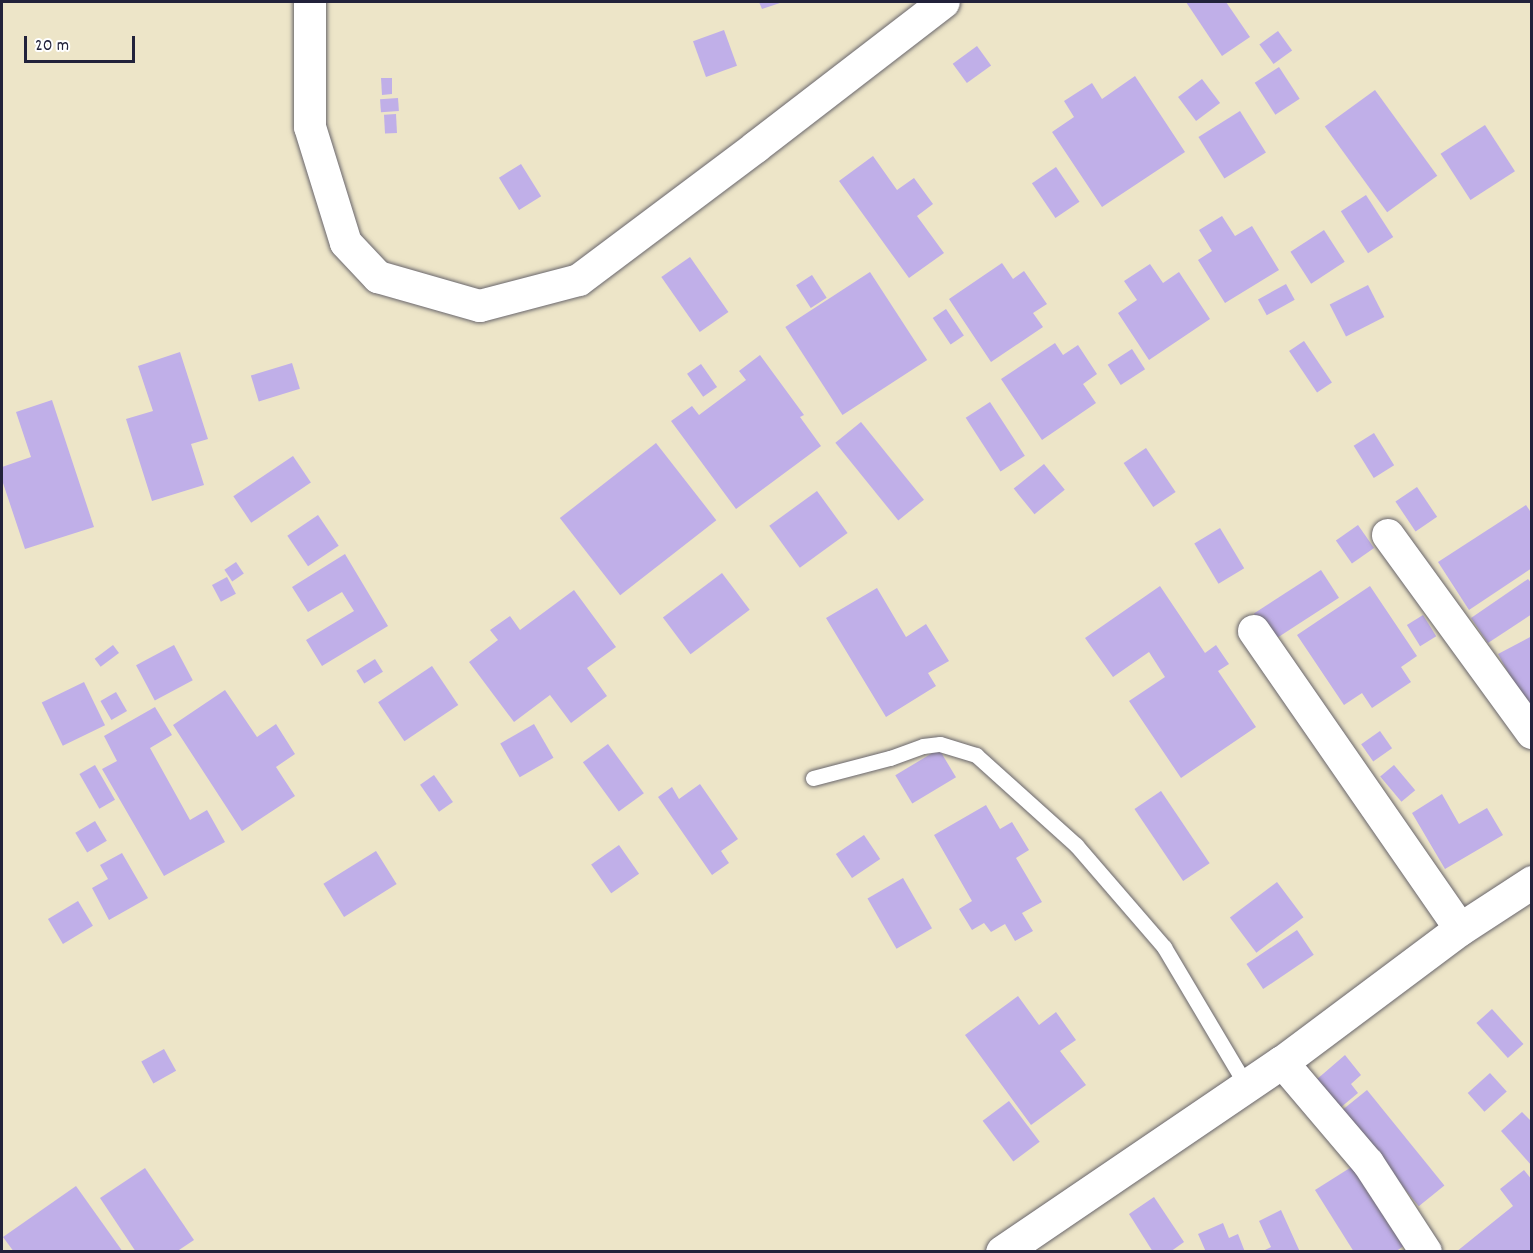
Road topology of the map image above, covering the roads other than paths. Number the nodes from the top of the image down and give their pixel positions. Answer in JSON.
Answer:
{"nodes":[{"id":1,"x":310,"y":2,"type":"edge"},
{"id":2,"x":944,"y":2,"type":"edge"},
{"id":3,"x":1388,"y":535,"type":"dead end"},
{"id":4,"x":1254,"y":631,"type":"dead end"},
{"id":5,"x":1532,"y":733,"type":"edge"},
{"id":6,"x":813,"y":778,"type":"dead end"},
{"id":7,"x":1532,"y":882,"type":"edge"},
{"id":8,"x":1460,"y":929,"type":"junction"},
{"id":9,"x":1282,"y":1062,"type":"junction"},
{"id":10,"x":1246,"y":1085,"type":"junction"},
{"id":11,"x":1002,"y":1251,"type":"edge"},
{"id":12,"x":1426,"y":1251,"type":"edge"}],
"edges":[{"from":1,"to":2,"type":"street"},
{"from":3,"to":5,"type":"street"},
{"from":4,"to":8,"type":"street"},
{"from":6,"to":10,"type":"lane"},
{"from":7,"to":8,"type":"street"},
{"from":8,"to":9,"type":"street"},
{"from":9,"to":10,"type":"street"},
{"from":9,"to":12,"type":"street"},
{"from":10,"to":11,"type":"street"}]}
